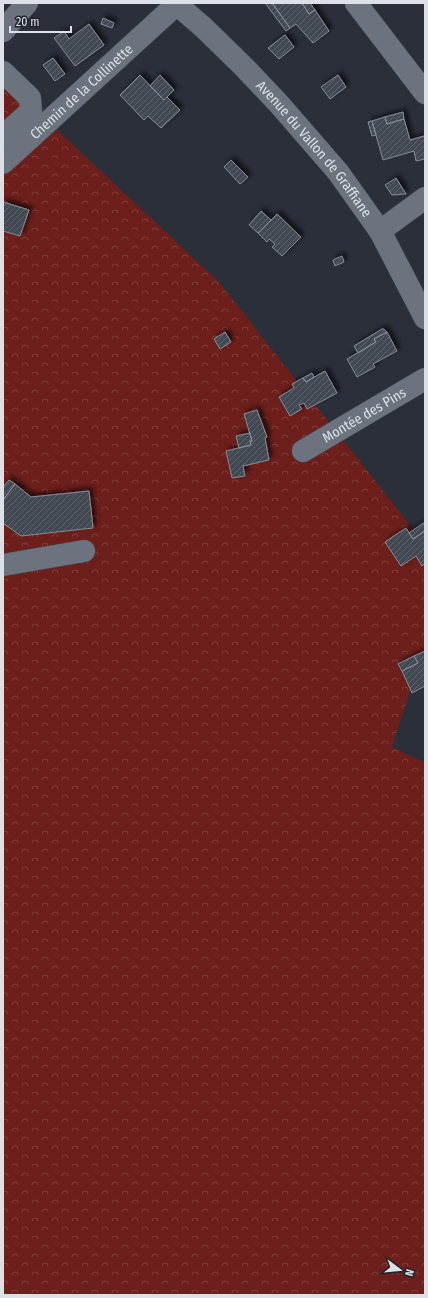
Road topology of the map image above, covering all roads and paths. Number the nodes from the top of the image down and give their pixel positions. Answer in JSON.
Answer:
{"nodes":[{"id":1,"x":27,"y":3,"type":"edge"},
{"id":2,"x":356,"y":3,"type":"edge"},
{"id":3,"x":176,"y":4,"type":"edge"},
{"id":4,"x":3,"y":31,"type":"edge"},
{"id":5,"x":3,"y":72,"type":"edge"},
{"id":6,"x":425,"y":93,"type":"edge"},
{"id":7,"x":3,"y":136,"type":"edge"},
{"id":8,"x":3,"y":163,"type":"edge"},
{"id":9,"x":425,"y":198,"type":"edge"},
{"id":10,"x":380,"y":231,"type":"junction"},
{"id":11,"x":425,"y":318,"type":"edge"},
{"id":12,"x":425,"y":379,"type":"edge"},
{"id":13,"x":303,"y":451,"type":"dead end"},
{"id":14,"x":84,"y":551,"type":"dead end"},
{"id":15,"x":3,"y":565,"type":"edge"}],
"edges":[{"from":1,"to":4,"type":"street"},
{"from":2,"to":6,"type":"street"},
{"from":3,"to":8,"type":"street","name":"Chemin de la Collinette"},
{"from":3,"to":10,"type":"street","name":"Avenue du Vallon de Graffiane"},
{"from":5,"to":7,"type":"street"},
{"from":9,"to":10,"type":"street"},
{"from":10,"to":11,"type":"street","name":"Avenue du Vallon de Graffiane"},
{"from":12,"to":13,"type":"street","name":"Montée des Pins"},
{"from":14,"to":15,"type":"street"}]}
